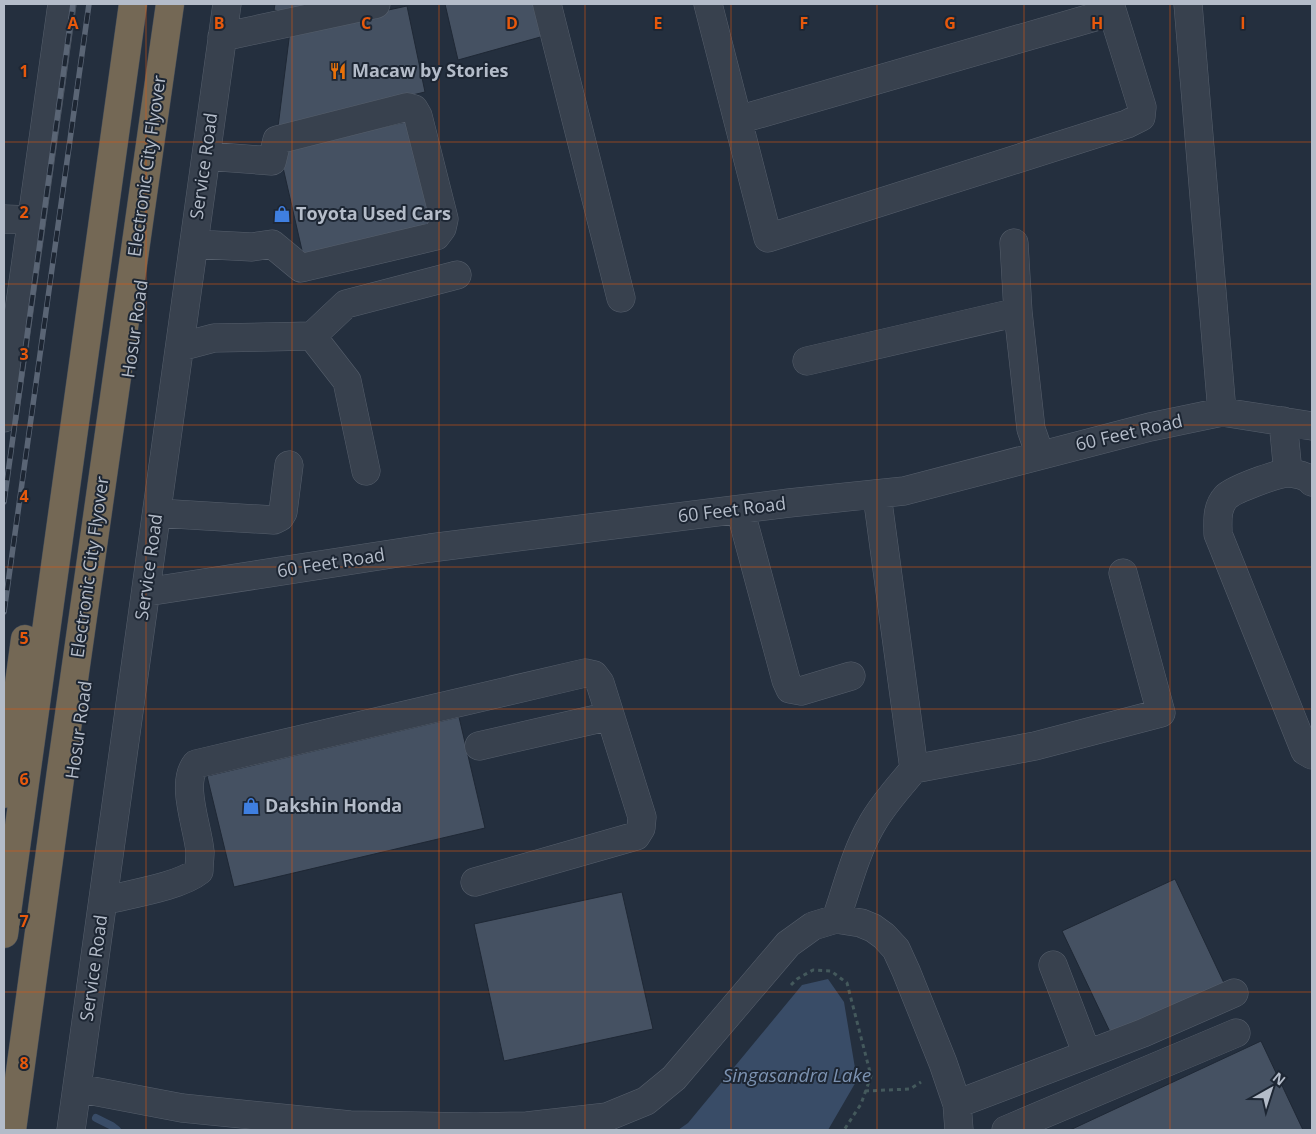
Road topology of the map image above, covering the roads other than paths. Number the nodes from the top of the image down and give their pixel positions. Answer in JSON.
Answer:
{"nodes":[{"id":1,"x":62,"y":4,"type":"edge"},
{"id":2,"x":114,"y":4,"type":"edge"},
{"id":3,"x":133,"y":4,"type":"edge"},
{"id":4,"x":170,"y":4,"type":"edge"},
{"id":5,"x":180,"y":4,"type":"edge"},
{"id":6,"x":227,"y":4,"type":"edge"},
{"id":7,"x":376,"y":4,"type":"edge"},
{"id":8,"x":547,"y":4,"type":"edge"},
{"id":9,"x":708,"y":4,"type":"edge"},
{"id":10,"x":1188,"y":4,"type":"edge"},
{"id":11,"x":1111,"y":8,"type":"edge"},
{"id":12,"x":222,"y":37,"type":"junction"},
{"id":13,"x":738,"y":120,"type":"junction"},
{"id":14,"x":206,"y":156,"type":"junction"},
{"id":15,"x":4,"y":219,"type":"edge"},
{"id":16,"x":31,"y":220,"type":"junction"},
{"id":17,"x":1014,"y":243,"type":"dead end"},
{"id":18,"x":194,"y":244,"type":"junction"},
{"id":19,"x":457,"y":275,"type":"dead end"},
{"id":20,"x":621,"y":298,"type":"dead end"},
{"id":21,"x":1018,"y":312,"type":"junction"},
{"id":22,"x":9,"y":336,"type":"edge"},
{"id":23,"x":312,"y":336,"type":"junction"},
{"id":24,"x":180,"y":347,"type":"junction"},
{"id":25,"x":807,"y":361,"type":"dead end"},
{"id":26,"x":1222,"y":412,"type":"junction"},
{"id":27,"x":4,"y":418,"type":"edge"},
{"id":28,"x":1283,"y":421,"type":"junction"},
{"id":29,"x":1312,"y":426,"type":"edge"},
{"id":30,"x":1040,"y":455,"type":"junction"},
{"id":31,"x":289,"y":465,"type":"dead end"},
{"id":32,"x":366,"y":471,"type":"dead end"},
{"id":33,"x":1300,"y":477,"type":"edge"},
{"id":34,"x":877,"y":495,"type":"junction"},
{"id":35,"x":740,"y":509,"type":"junction"},
{"id":36,"x":157,"y":512,"type":"junction"},
{"id":37,"x":1123,"y":573,"type":"dead end"},
{"id":38,"x":146,"y":592,"type":"junction"},
{"id":39,"x":851,"y":676,"type":"dead end"},
{"id":40,"x":610,"y":716,"type":"junction"},
{"id":41,"x":479,"y":746,"type":"dead end"},
{"id":42,"x":1312,"y":755,"type":"edge"},
{"id":43,"x":914,"y":769,"type":"junction"},
{"id":44,"x":4,"y":794,"type":"edge"},
{"id":45,"x":476,"y":882,"type":"dead end"},
{"id":46,"x":103,"y":901,"type":"junction"},
{"id":47,"x":836,"y":919,"type":"junction"},
{"id":48,"x":4,"y":934,"type":"edge"},
{"id":49,"x":1053,"y":965,"type":"dead end"},
{"id":50,"x":1234,"y":993,"type":"dead end"},
{"id":51,"x":1236,"y":1033,"type":"dead end"},
{"id":52,"x":1087,"y":1054,"type":"junction"},
{"id":53,"x":77,"y":1088,"type":"junction"},
{"id":54,"x":958,"y":1117,"type":"edge"},
{"id":55,"x":12,"y":1130,"type":"edge"},
{"id":56,"x":24,"y":1130,"type":"edge"},
{"id":57,"x":71,"y":1130,"type":"edge"},
{"id":58,"x":1006,"y":1130,"type":"edge"}],
"edges":[{"from":1,"to":16,"type":"street"},
{"from":2,"to":44,"type":"highway"},
{"from":3,"to":48,"type":"highway","name":"Electronic City Flyover"},
{"from":4,"to":55,"type":"highway","name":"Electronic City Flyover"},
{"from":5,"to":56,"type":"highway","name":"Hosur Road"},
{"from":6,"to":12,"type":"street","name":"Service Road"},
{"from":7,"to":12,"type":"street"},
{"from":8,"to":20,"type":"street"},
{"from":9,"to":13,"type":"street"},
{"from":10,"to":26,"type":"street"},
{"from":11,"to":13,"type":"street"},
{"from":11,"to":13,"type":"street"},
{"from":12,"to":14,"type":"street","name":"Service Road"},
{"from":14,"to":18,"type":"street","name":"Service Road"},
{"from":14,"to":18,"type":"street"},
{"from":15,"to":16,"type":"street"},
{"from":16,"to":22,"type":"street"},
{"from":17,"to":21,"type":"street"},
{"from":18,"to":24,"type":"street","name":"Service Road"},
{"from":19,"to":23,"type":"street"},
{"from":21,"to":25,"type":"street"},
{"from":21,"to":30,"type":"street"},
{"from":22,"to":27,"type":"street"},
{"from":23,"to":24,"type":"street"},
{"from":23,"to":32,"type":"street"},
{"from":24,"to":36,"type":"street","name":"Service Road"},
{"from":26,"to":28,"type":"street","name":"60 Feet Road"},
{"from":26,"to":30,"type":"street","name":"60 Feet Road"},
{"from":28,"to":29,"type":"street","name":"60 Feet Road"},
{"from":28,"to":33,"type":"street"},
{"from":30,"to":34,"type":"street","name":"60 Feet Road"},
{"from":31,"to":36,"type":"street"},
{"from":33,"to":42,"type":"street"},
{"from":34,"to":35,"type":"street","name":"60 Feet Road"},
{"from":34,"to":43,"type":"street"},
{"from":35,"to":38,"type":"street","name":"60 Feet Road"},
{"from":35,"to":39,"type":"street"},
{"from":36,"to":38,"type":"street","name":"Service Road"},
{"from":37,"to":43,"type":"street"},
{"from":38,"to":46,"type":"street","name":"Service Road"},
{"from":40,"to":41,"type":"street"},
{"from":40,"to":45,"type":"street"},
{"from":40,"to":46,"type":"street"},
{"from":43,"to":47,"type":"street"},
{"from":46,"to":53,"type":"street","name":"Service Road"},
{"from":47,"to":53,"type":"street"},
{"from":47,"to":54,"type":"street"},
{"from":49,"to":52,"type":"street"},
{"from":50,"to":52,"type":"street"},
{"from":51,"to":58,"type":"street"},
{"from":52,"to":54,"type":"street"},
{"from":53,"to":57,"type":"street","name":"Service Road"}]}
